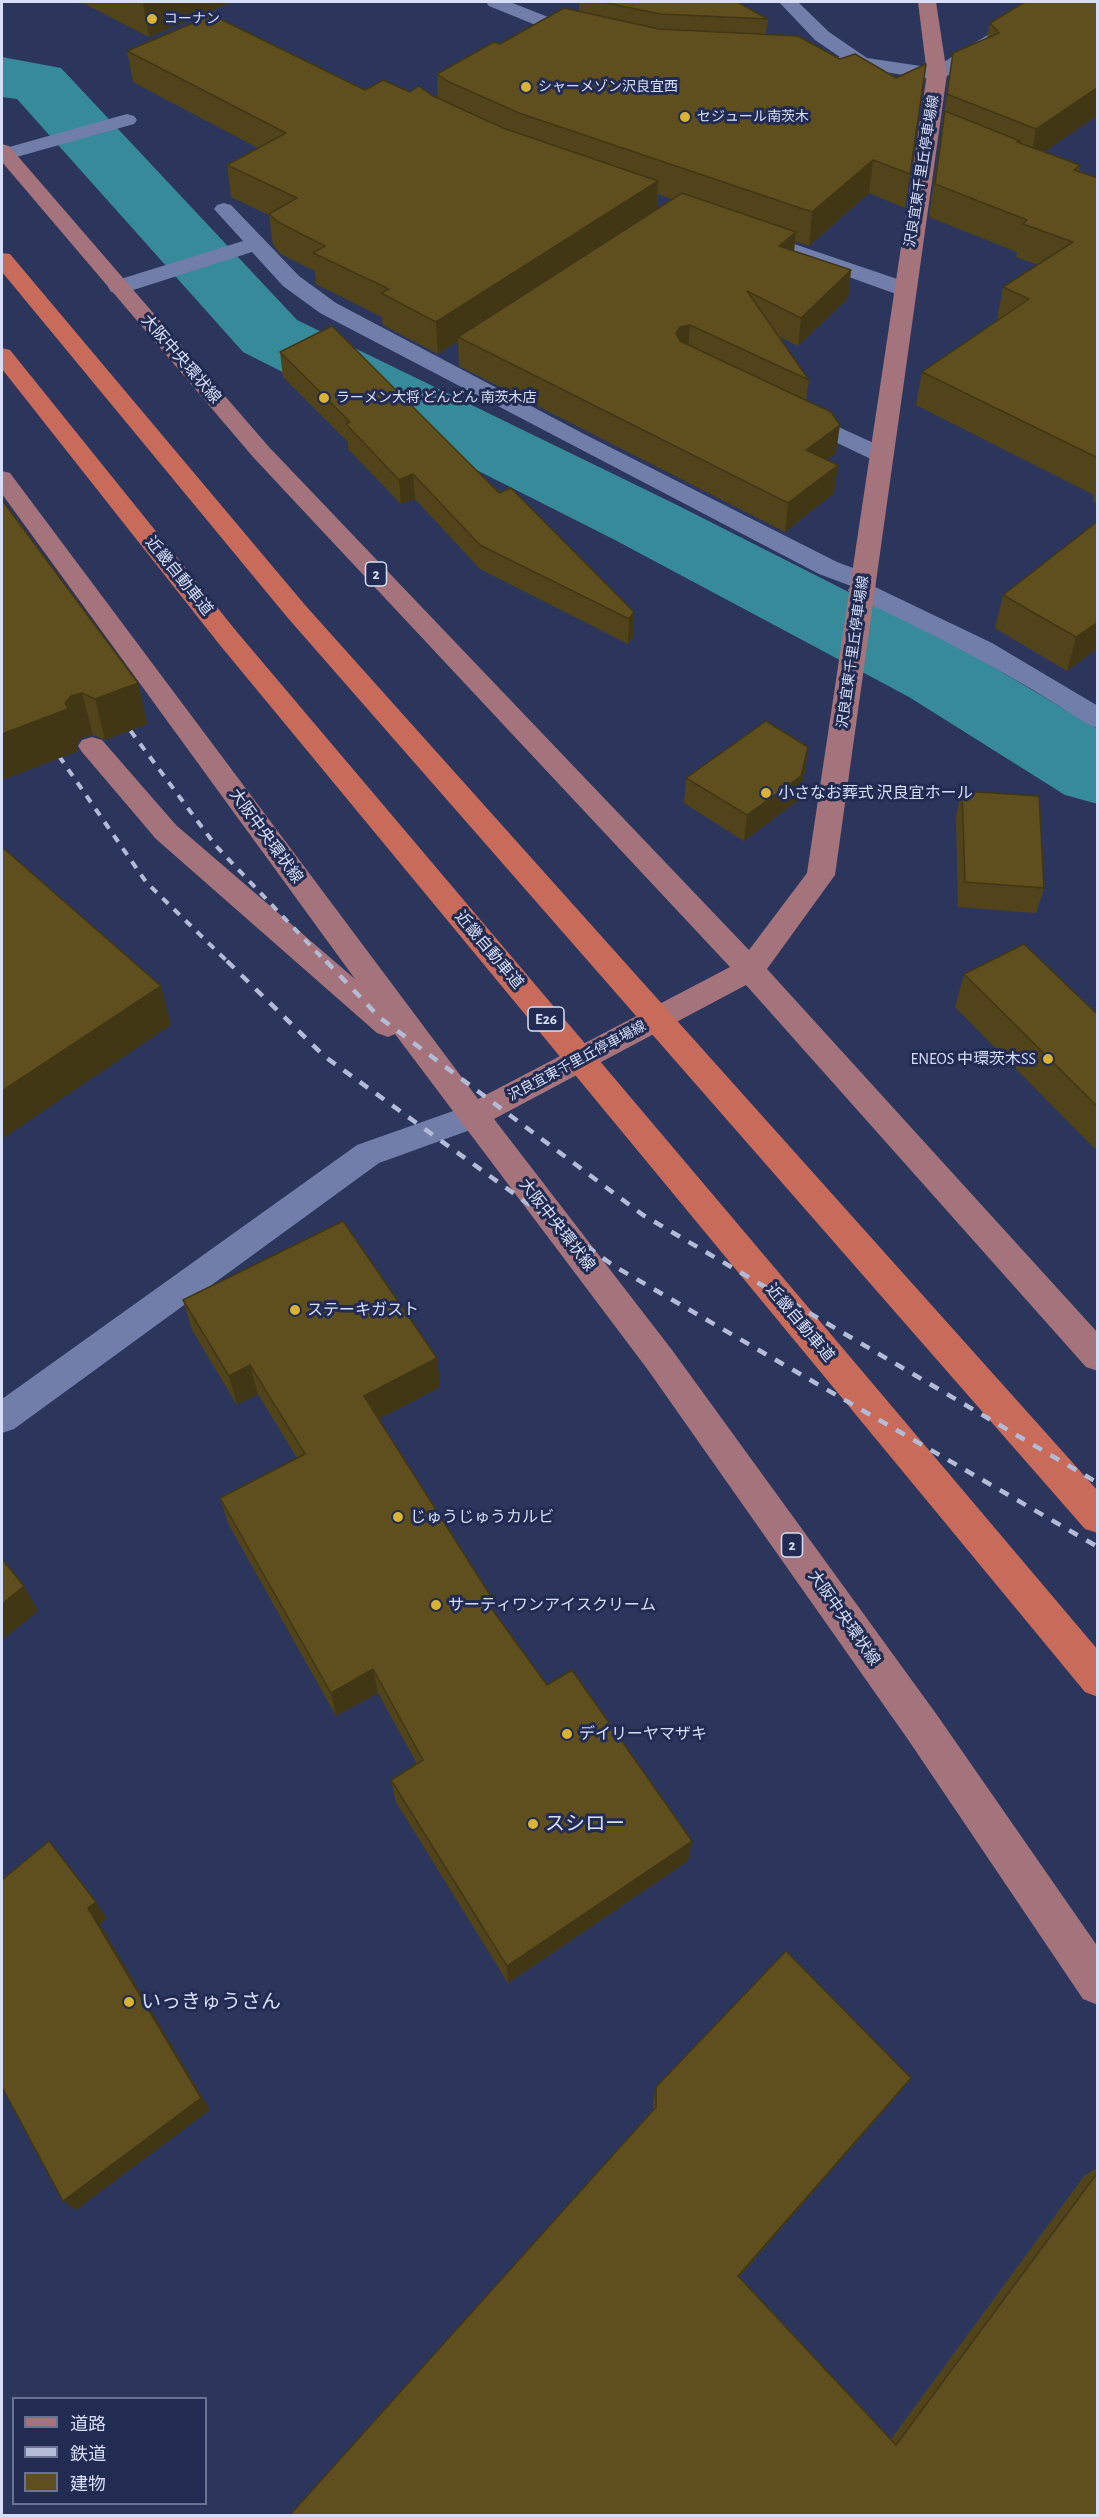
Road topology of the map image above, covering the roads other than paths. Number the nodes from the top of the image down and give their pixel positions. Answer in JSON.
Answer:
{"nodes":[{"id":1,"x":495,"y":2,"type":"edge"},
{"id":2,"x":788,"y":2,"type":"edge"},
{"id":3,"x":927,"y":2,"type":"edge"},
{"id":4,"x":1053,"y":2,"type":"edge"},
{"id":5,"x":604,"y":42,"type":"edge"},
{"id":6,"x":807,"y":61,"type":"edge"},
{"id":7,"x":863,"y":64,"type":"junction"},
{"id":8,"x":936,"y":74,"type":"junction"},
{"id":9,"x":120,"y":122,"type":"dead end"},
{"id":10,"x":927,"y":129,"type":"junction"},
{"id":11,"x":948,"y":138,"type":"edge"},
{"id":12,"x":5,"y":162,"type":"edge"},
{"id":13,"x":224,"y":209,"type":"dead end"},
{"id":14,"x":735,"y":230,"type":"edge"},
{"id":15,"x":248,"y":247,"type":"junction"},
{"id":16,"x":2,"y":260,"type":"edge"},
{"id":17,"x":119,"y":287,"type":"junction"},
{"id":18,"x":904,"y":289,"type":"junction"},
{"id":19,"x":459,"y":353,"type":"edge"},
{"id":20,"x":2,"y":355,"type":"edge"},
{"id":21,"x":439,"y":366,"type":"junction"},
{"id":22,"x":784,"y":408,"type":"edge"},
{"id":23,"x":881,"y":455,"type":"junction"},
{"id":24,"x":2,"y":478,"type":"edge"},
{"id":25,"x":861,"y":592,"type":"junction"},
{"id":26,"x":1098,"y":719,"type":"edge"},
{"id":27,"x":92,"y":746,"type":"dead end"},
{"id":28,"x":750,"y":970,"type":"junction"},
{"id":29,"x":433,"y":1063,"type":"junction"},
{"id":30,"x":473,"y":1116,"type":"junction"},
{"id":31,"x":1098,"y":1357,"type":"edge"},
{"id":32,"x":2,"y":1418,"type":"edge"},
{"id":33,"x":1098,"y":1517,"type":"edge"},
{"id":34,"x":1098,"y":1679,"type":"edge"},
{"id":35,"x":1098,"y":1984,"type":"edge"}],
"edges":[{"from":1,"to":5,"type":"street"},
{"from":2,"to":7,"type":"street"},
{"from":3,"to":8,"type":"main road","name":"沢良宜東千里丘停車場線"},
{"from":4,"to":8,"type":"street"},
{"from":6,"to":7,"type":"street"},
{"from":7,"to":8,"type":"street"},
{"from":8,"to":10,"type":"main road","name":"沢良宜東千里丘停車場線"},
{"from":9,"to":12,"type":"street"},
{"from":10,"to":11,"type":"street"},
{"from":10,"to":18,"type":"main road","name":"沢良宜東千里丘停車場線"},
{"from":12,"to":17,"type":"main road","name":"大阪中央環状線","number":"2"},
{"from":13,"to":15,"type":"street"},
{"from":14,"to":18,"type":"street"},
{"from":15,"to":17,"type":"street"},
{"from":15,"to":21,"type":"street"},
{"from":16,"to":33,"type":"highway"},
{"from":17,"to":28,"type":"main road","name":"大阪中央環状線","number":"2"},
{"from":18,"to":23,"type":"main road","name":"沢良宜東千里丘停車場線"},
{"from":19,"to":21,"type":"street"},
{"from":20,"to":34,"type":"highway","name":"近畿自動車道","number":"E26"},
{"from":21,"to":25,"type":"street"},
{"from":22,"to":23,"type":"street"},
{"from":23,"to":25,"type":"main road","name":"沢良宜東千里丘停車場線"},
{"from":24,"to":29,"type":"main road","name":"大阪中央環状線","number":"2"},
{"from":25,"to":26,"type":"street"},
{"from":25,"to":28,"type":"main road","name":"沢良宜東千里丘停車場線"},
{"from":27,"to":29,"type":"main road","number":"2"},
{"from":28,"to":30,"type":"main road","name":"沢良宜東千里丘停車場線"},
{"from":28,"to":31,"type":"main road","name":"大阪中央環状線","number":"2"},
{"from":29,"to":30,"type":"main road","name":"大阪中央環状線","number":"2"},
{"from":30,"to":32,"type":"street"},
{"from":30,"to":35,"type":"main road","name":"大阪中央環状線","number":"2"}]}
